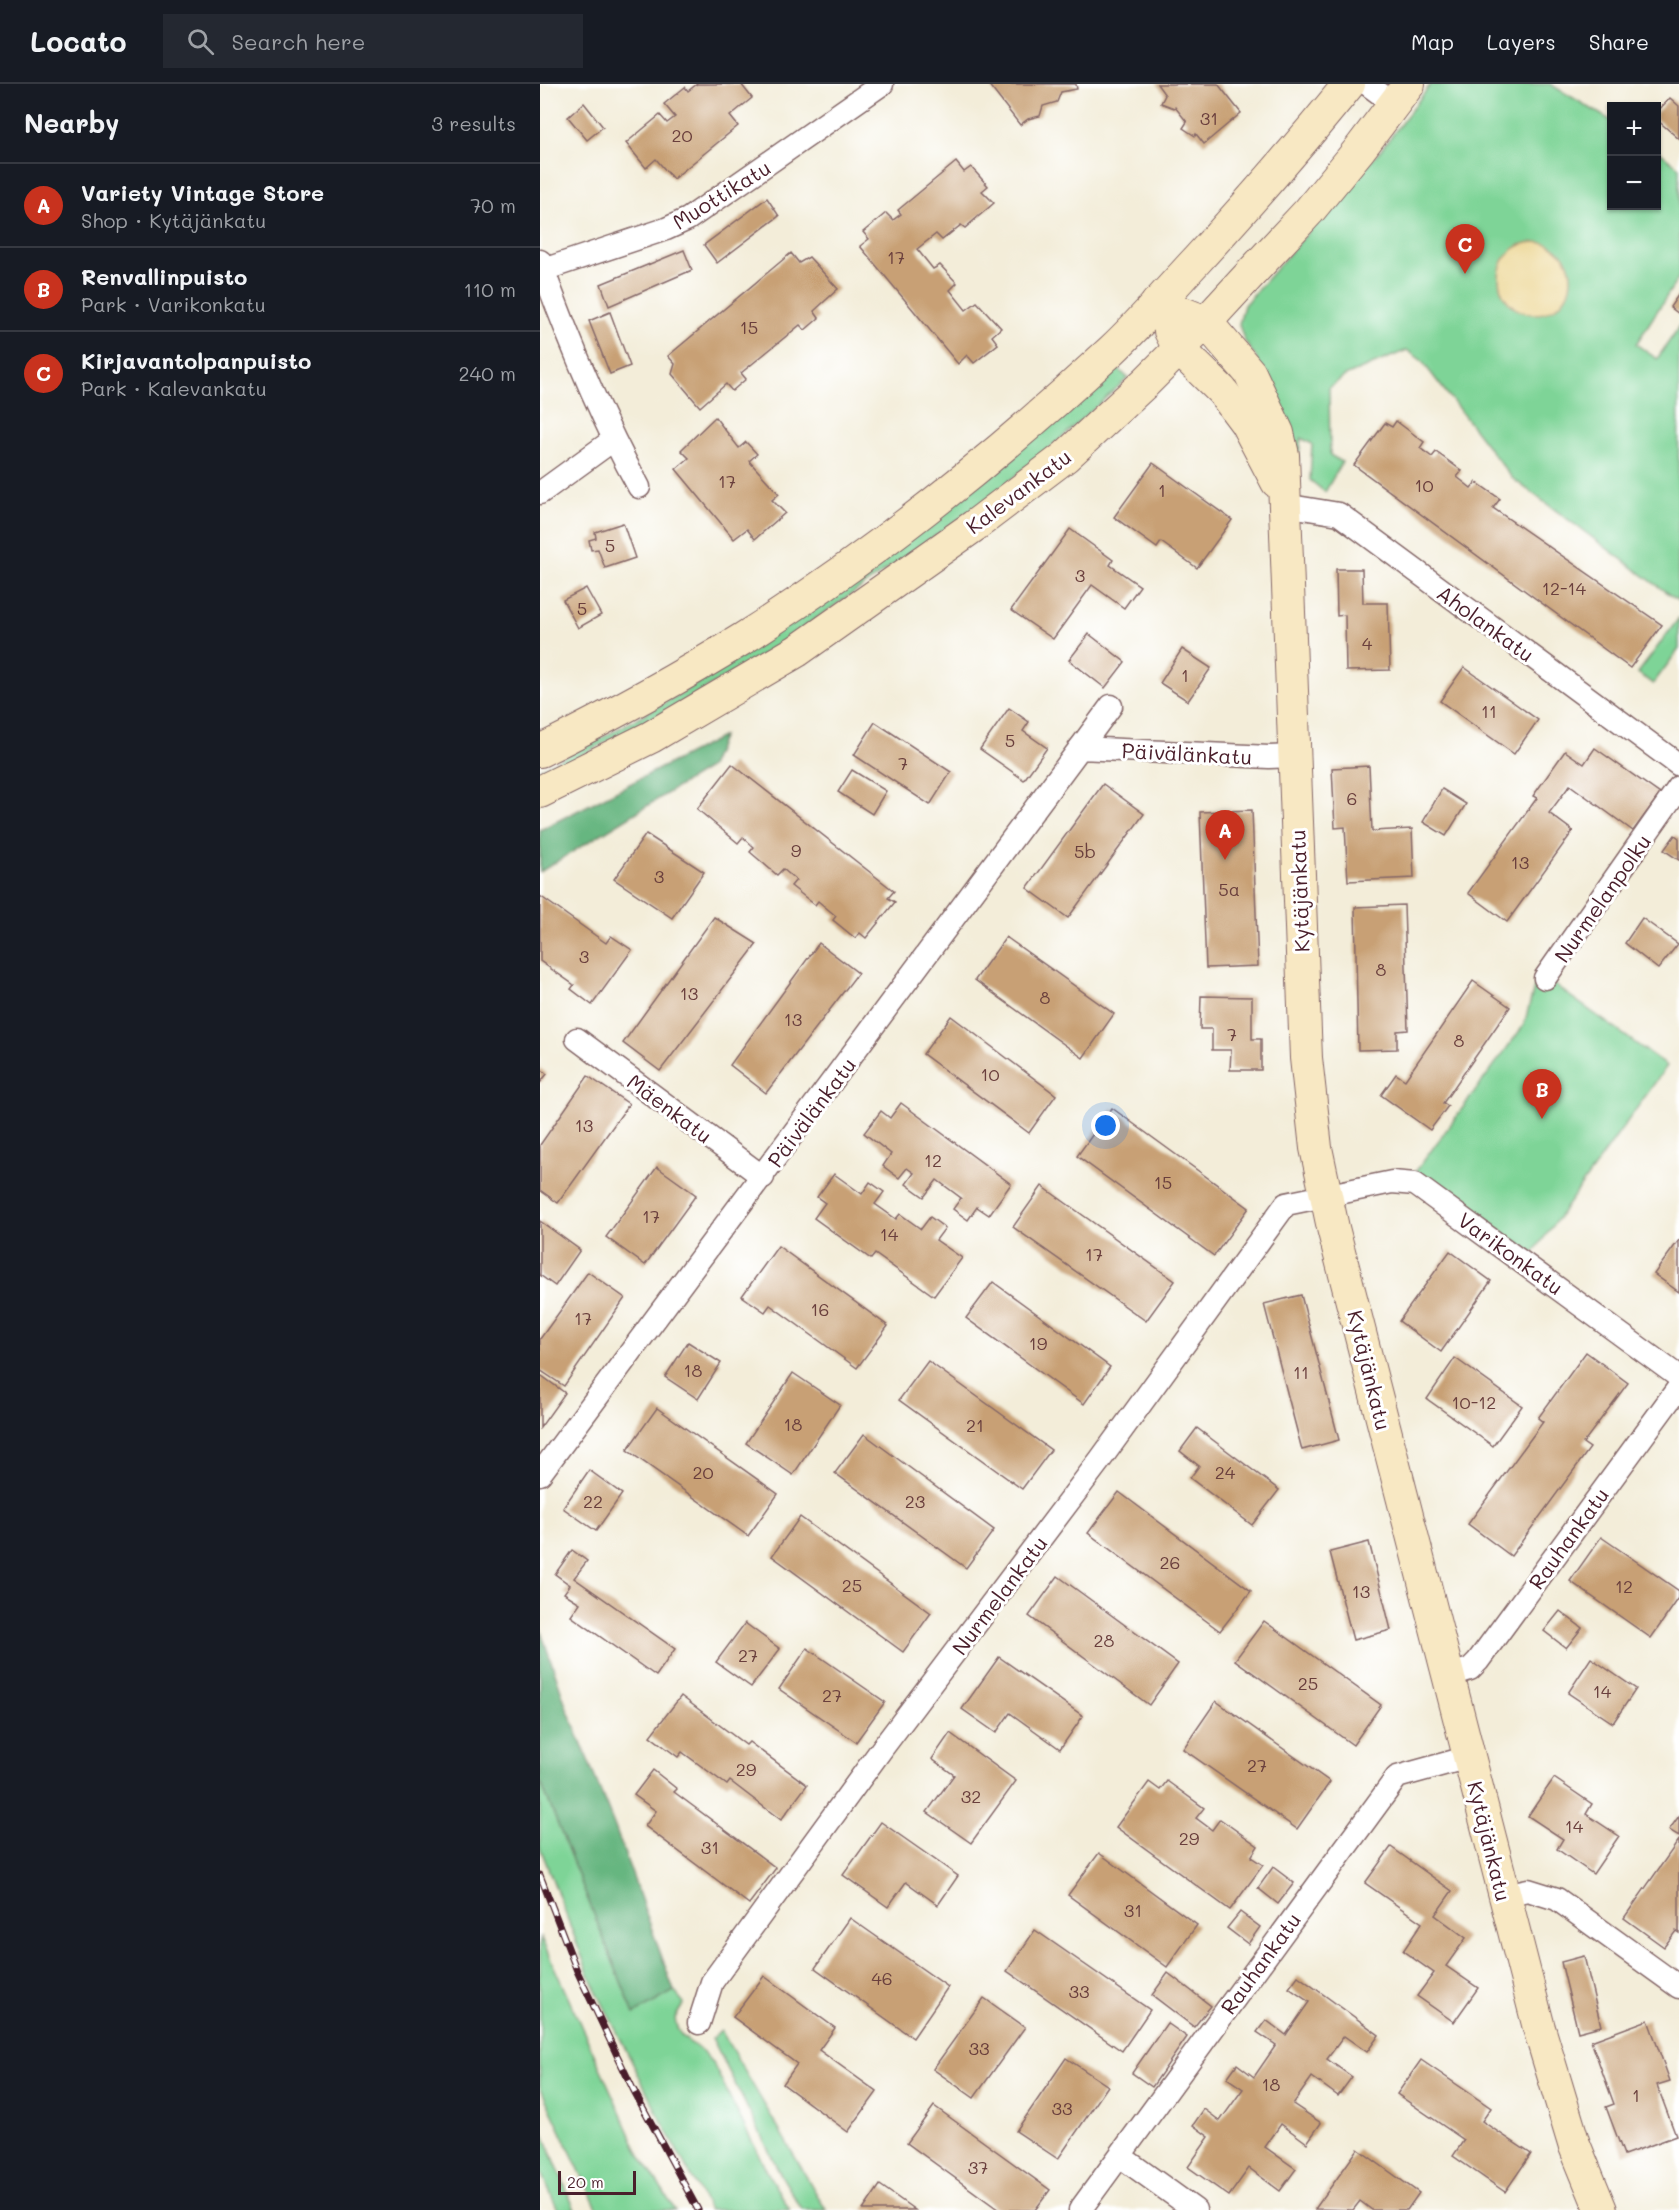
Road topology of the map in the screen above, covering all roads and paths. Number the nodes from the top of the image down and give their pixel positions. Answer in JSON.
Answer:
{"nodes":[{"id":1,"x":882,"y":84,"type":"edge"},
{"id":2,"x":1349,"y":84,"type":"edge"},
{"id":3,"x":1367,"y":84,"type":"edge"},
{"id":4,"x":1402,"y":94,"type":"edge"},
{"id":5,"x":542,"y":265,"type":"edge"},
{"id":6,"x":1157,"y":303,"type":"junction"},
{"id":7,"x":1206,"y":322,"type":"junction"},
{"id":8,"x":1179,"y":349,"type":"junction"},
{"id":9,"x":613,"y":440,"type":"junction"},
{"id":10,"x":639,"y":487,"type":"dead end"},
{"id":11,"x":540,"y":493,"type":"edge"},
{"id":12,"x":1284,"y":505,"type":"junction"},
{"id":13,"x":1111,"y":706,"type":"dead end"},
{"id":14,"x":1080,"y":748,"type":"junction"},
{"id":15,"x":540,"y":752,"type":"edge"},
{"id":16,"x":1294,"y":756,"type":"junction"},
{"id":17,"x":1679,"y":765,"type":"edge"},
{"id":18,"x":1679,"y":788,"type":"edge"},
{"id":19,"x":540,"y":792,"type":"edge"},
{"id":20,"x":1545,"y":978,"type":"dead end"},
{"id":21,"x":577,"y":1039,"type":"dead end"},
{"id":22,"x":763,"y":1177,"type":"junction"},
{"id":23,"x":1325,"y":1195,"type":"junction"},
{"id":24,"x":1679,"y":1377,"type":"edge"},
{"id":25,"x":1679,"y":1387,"type":"edge"},
{"id":26,"x":540,"y":1474,"type":"edge"},
{"id":27,"x":1447,"y":1676,"type":"junction"},
{"id":28,"x":1469,"y":1757,"type":"junction"},
{"id":29,"x":1504,"y":1894,"type":"junction"},
{"id":30,"x":1679,"y":1987,"type":"edge"},
{"id":31,"x":699,"y":2023,"type":"dead end"},
{"id":32,"x":1120,"y":2156,"type":"junction"},
{"id":33,"x":1080,"y":2210,"type":"edge"},
{"id":34,"x":1195,"y":2210,"type":"edge"},
{"id":35,"x":1601,"y":2210,"type":"edge"}],
"edges":[{"from":1,"to":5,"type":"street","name":"Muottikatu"},
{"from":2,"to":6,"type":"street","name":"Kalevankatu"},
{"from":3,"to":4,"type":"street"},
{"from":4,"to":7,"type":"street","name":"Kalevankatu"},
{"from":5,"to":9,"type":"street","name":"Muottikatu"},
{"from":6,"to":7,"type":"street","name":"Kytäjänkatu"},
{"from":6,"to":8,"type":"street","name":"Kytäjänkatu"},
{"from":6,"to":15,"type":"street","name":"Kalevankatu"},
{"from":7,"to":8,"type":"street","name":"Kalevankatu"},
{"from":7,"to":12,"type":"street","name":"Kytäjänkatu"},
{"from":8,"to":12,"type":"street","name":"Kytäjänkatu"},
{"from":8,"to":19,"type":"street","name":"Kalevankatu"},
{"from":9,"to":10,"type":"street","name":"Muottikatu"},
{"from":9,"to":11,"type":"street"},
{"from":12,"to":16,"type":"street","name":"Kytäjänkatu"},
{"from":12,"to":17,"type":"street","name":"Aholankatu"},
{"from":13,"to":14,"type":"street","name":"Päivälänkatu"},
{"from":14,"to":16,"type":"street","name":"Päivälänkatu"},
{"from":14,"to":22,"type":"street","name":"Päivälänkatu"},
{"from":16,"to":23,"type":"street","name":"Kytäjänkatu"},
{"from":18,"to":20,"type":"street","name":"Nurmelanpolku"},
{"from":21,"to":22,"type":"street","name":"Mäenkatu"},
{"from":22,"to":26,"type":"street","name":"Päivälänkatu"},
{"from":23,"to":24,"type":"street","name":"Varikonkatu"},
{"from":23,"to":27,"type":"street","name":"Kytäjänkatu"},
{"from":23,"to":31,"type":"street","name":"Nurmelankatu"},
{"from":25,"to":27,"type":"street","name":"Rauhankatu"},
{"from":27,"to":28,"type":"street","name":"Kytäjänkatu"},
{"from":28,"to":29,"type":"street","name":"Kytäjänkatu"},
{"from":28,"to":32,"type":"street","name":"Rauhankatu"},
{"from":29,"to":30,"type":"street"},
{"from":29,"to":35,"type":"street","name":"Kytäjänkatu"},
{"from":32,"to":33,"type":"street","name":"Rauhankatu"},
{"from":32,"to":34,"type":"street"}]}
